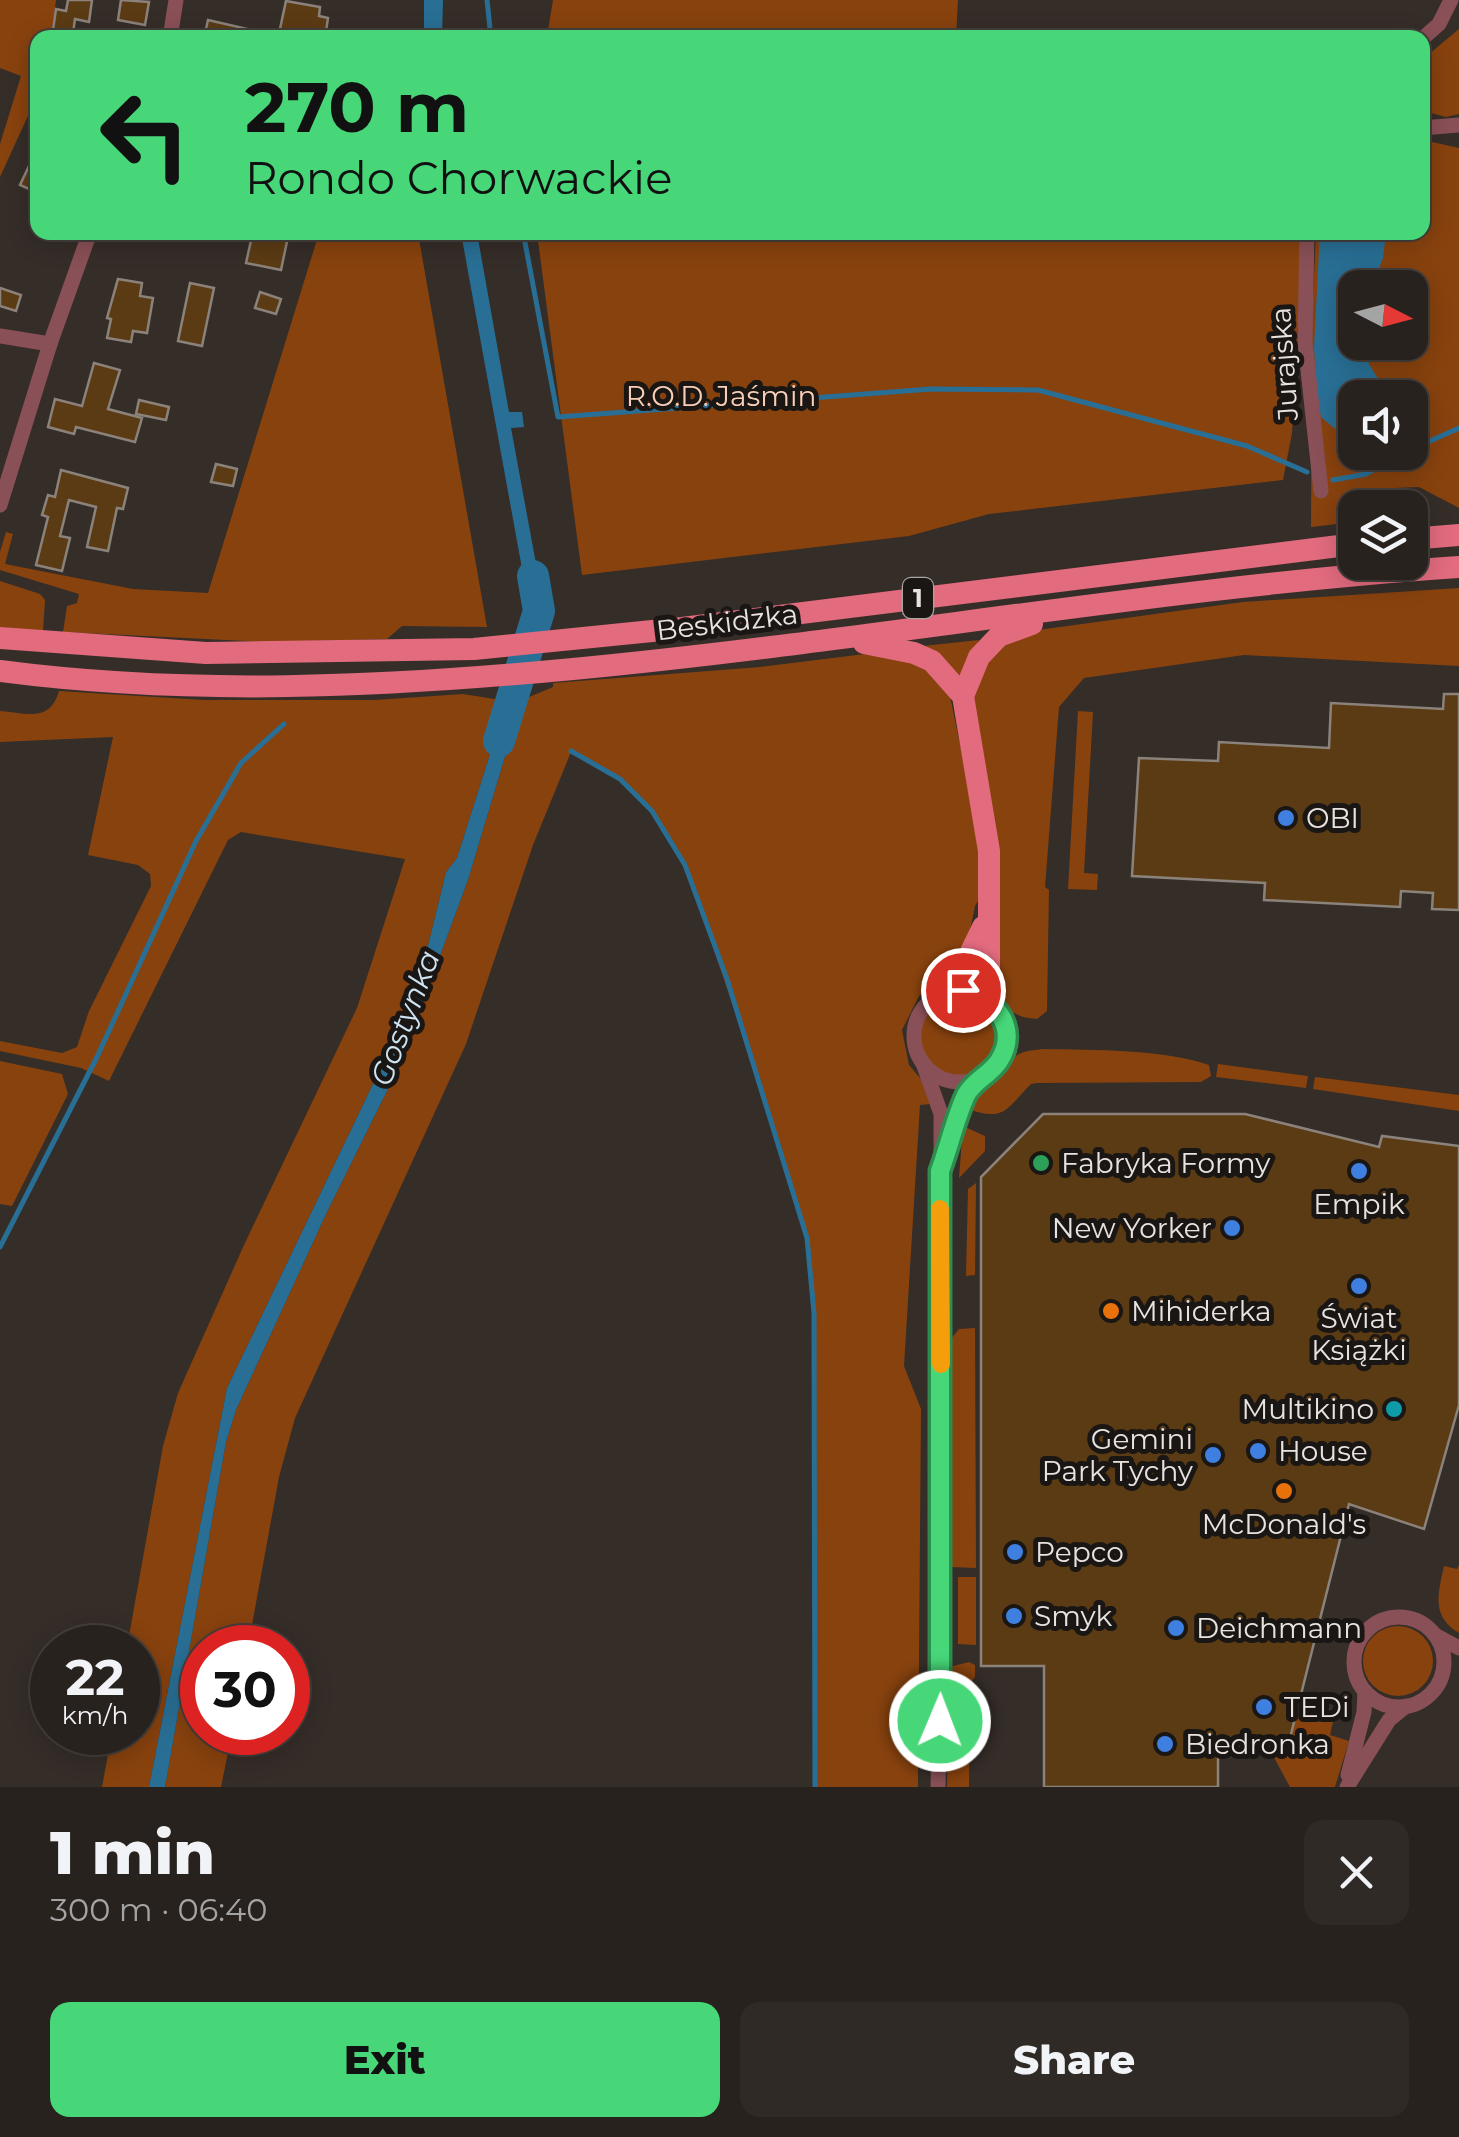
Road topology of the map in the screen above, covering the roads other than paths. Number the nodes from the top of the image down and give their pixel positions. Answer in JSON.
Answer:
{"nodes":[{"id":1,"x":176,"y":0,"type":"edge"},
{"id":2,"x":1450,"y":0,"type":"edge"},
{"id":3,"x":171,"y":30,"type":"edge"},
{"id":4,"x":1430,"y":32,"type":"edge"},
{"id":5,"x":1459,"y":125,"type":"edge"},
{"id":6,"x":1430,"y":127,"type":"edge"},
{"id":7,"x":87,"y":240,"type":"edge"},
{"id":8,"x":1307,"y":240,"type":"edge"},
{"id":9,"x":0,"y":336,"type":"edge"},
{"id":10,"x":50,"y":344,"type":"junction"},
{"id":11,"x":1321,"y":490,"type":"dead end"},
{"id":12,"x":0,"y":505,"type":"edge"},
{"id":13,"x":1459,"y":536,"type":"edge"},
{"id":14,"x":1428,"y":538,"type":"edge"},
{"id":15,"x":1338,"y":546,"type":"edge"},
{"id":16,"x":1459,"y":567,"type":"edge"},
{"id":17,"x":1071,"y":609,"type":"junction"},
{"id":18,"x":0,"y":638,"type":"edge"},
{"id":19,"x":830,"y":640,"type":"junction"},
{"id":20,"x":0,"y":671,"type":"edge"},
{"id":21,"x":963,"y":696,"type":"junction"},
{"id":22,"x":988,"y":914,"type":"junction"},
{"id":23,"x":952,"y":991,"type":"junction"},
{"id":24,"x":989,"y":1000,"type":"junction"},
{"id":25,"x":924,"y":1066,"type":"junction"},
{"id":26,"x":980,"y":1078,"type":"junction"},
{"id":27,"x":940,"y":1171,"type":"junction"},
{"id":28,"x":1435,"y":1635,"type":"junction"},
{"id":29,"x":1459,"y":1648,"type":"edge"},
{"id":30,"x":1459,"y":1674,"type":"edge"},
{"id":31,"x":1437,"y":1686,"type":"junction"},
{"id":32,"x":1365,"y":1691,"type":"junction"},
{"id":33,"x":1406,"y":1706,"type":"junction"},
{"id":34,"x":938,"y":1787,"type":"edge"},
{"id":35,"x":1346,"y":1787,"type":"edge"}],
"edges":[{"from":1,"to":3,"type":"street"},
{"from":2,"to":4,"type":"street"},
{"from":5,"to":6,"type":"street"},
{"from":7,"to":10,"type":"street"},
{"from":8,"to":11,"type":"street","name":"Jurajska"},
{"from":9,"to":10,"type":"street"},
{"from":10,"to":12,"type":"street"},
{"from":13,"to":14,"type":"main road"},
{"from":15,"to":18,"type":"main road","name":"Beskidzka","number":"1"},
{"from":16,"to":17,"type":"main road","name":"Beskidzka","number":"1"},
{"from":17,"to":19,"type":"main road","name":"Beskidzka","number":"1"},
{"from":17,"to":21,"type":"main road"},
{"from":19,"to":20,"type":"main road","name":"Beskidzka","number":"1"},
{"from":19,"to":21,"type":"main road"},
{"from":21,"to":22,"type":"main road"},
{"from":22,"to":23,"type":"main road"},
{"from":22,"to":24,"type":"main road"},
{"from":23,"to":24,"type":"street"},
{"from":23,"to":25,"type":"street"},
{"from":24,"to":26,"type":"street"},
{"from":25,"to":26,"type":"street"},
{"from":25,"to":27,"type":"street"},
{"from":26,"to":27,"type":"street"},
{"from":27,"to":34,"type":"street"},
{"from":28,"to":29,"type":"street"},
{"from":28,"to":31,"type":"street"},
{"from":28,"to":32,"type":"street"},
{"from":30,"to":31,"type":"street"},
{"from":31,"to":33,"type":"street"},
{"from":32,"to":33,"type":"street"},
{"from":32,"to":35,"type":"street"},
{"from":33,"to":35,"type":"street"}]}
